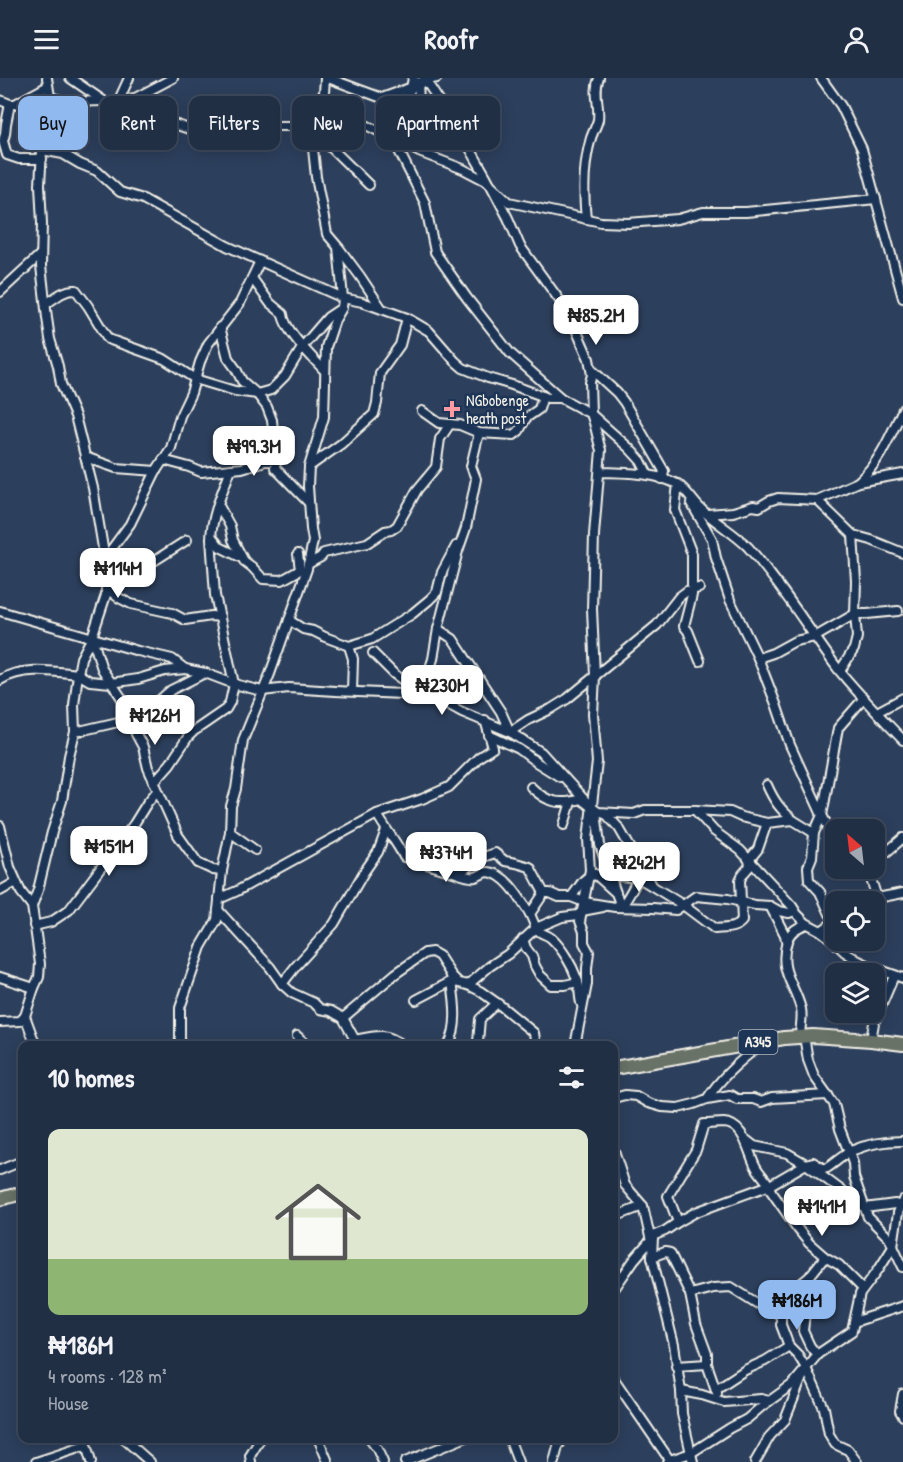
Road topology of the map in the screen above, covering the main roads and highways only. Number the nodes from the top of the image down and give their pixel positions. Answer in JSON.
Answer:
{"nodes":[{"id":1,"x":903,"y":1044,"type":"edge"},
{"id":2,"x":618,"y":1067,"type":"edge"},
{"id":3,"x":18,"y":1194,"type":"edge"},
{"id":4,"x":0,"y":1199,"type":"edge"}],
"edges":[{"from":1,"to":2,"type":"highway","number":"A345"},
{"from":3,"to":4,"type":"highway"}]}
